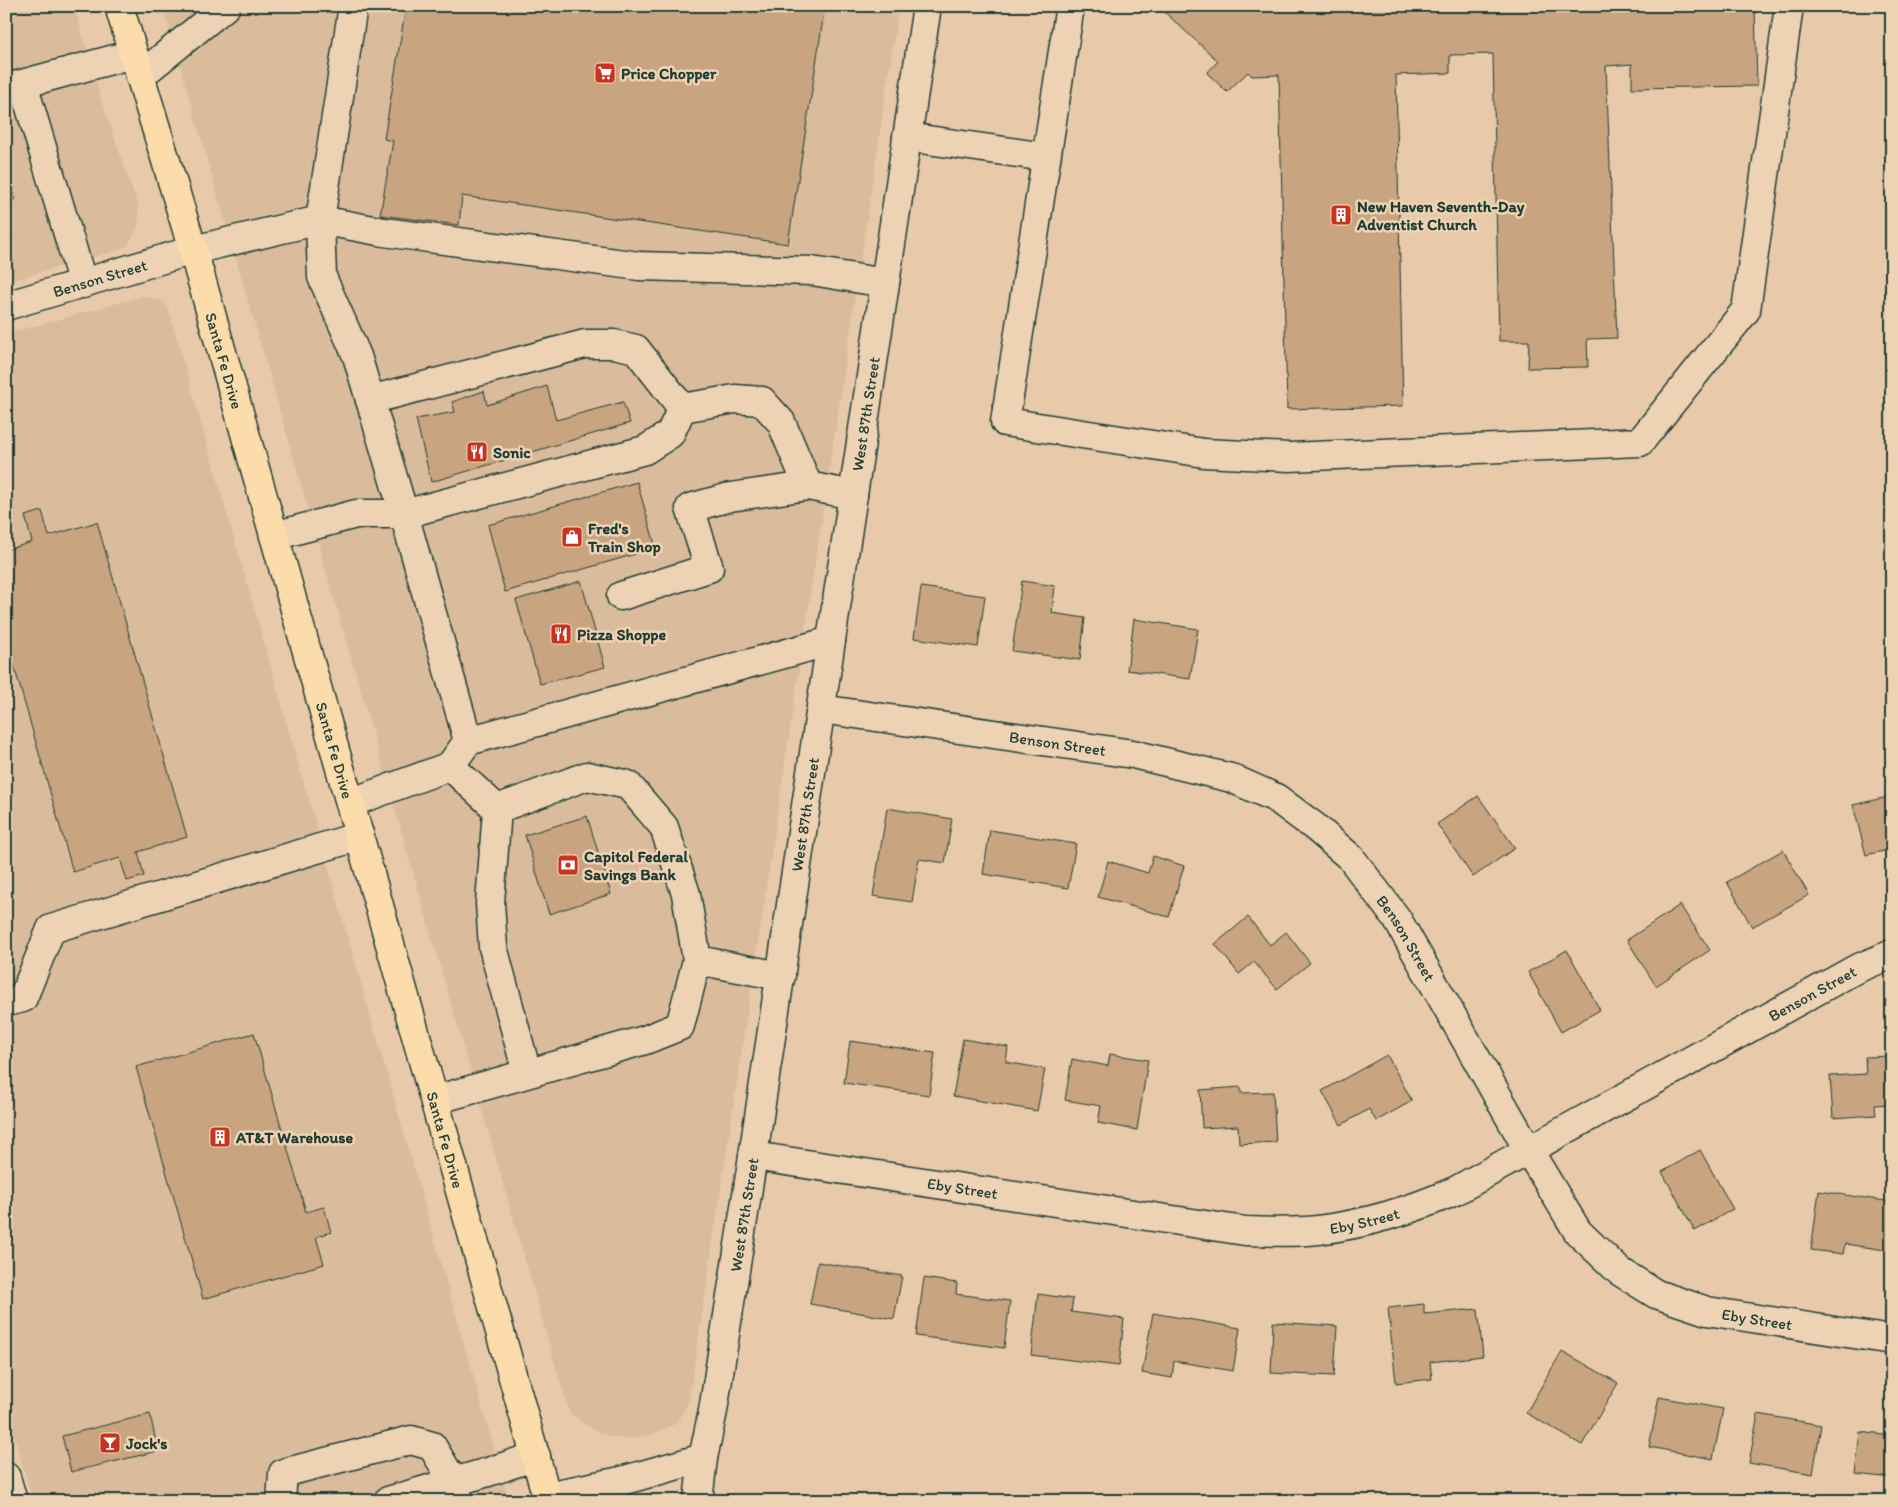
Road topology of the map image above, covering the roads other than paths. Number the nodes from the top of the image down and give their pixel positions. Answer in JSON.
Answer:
{"nodes":[{"id":1,"x":119,"y":6,"type":"edge"},
{"id":2,"x":226,"y":6,"type":"edge"},
{"id":3,"x":353,"y":6,"type":"edge"},
{"id":4,"x":927,"y":6,"type":"edge"},
{"id":5,"x":1070,"y":6,"type":"edge"},
{"id":6,"x":1789,"y":6,"type":"edge"},
{"id":7,"x":137,"y":65,"type":"junction"},
{"id":8,"x":15,"y":86,"type":"edge"},
{"id":9,"x":907,"y":137,"type":"junction"},
{"id":10,"x":1046,"y":157,"type":"junction"},
{"id":11,"x":320,"y":220,"type":"junction"},
{"id":12,"x":193,"y":250,"type":"junction"},
{"id":13,"x":885,"y":283,"type":"junction"},
{"id":14,"x":83,"y":284,"type":"junction"},
{"id":15,"x":6,"y":306,"type":"edge"},
{"id":16,"x":370,"y":400,"type":"junction"},
{"id":17,"x":682,"y":408,"type":"junction"},
{"id":18,"x":808,"y":486,"type":"junction"},
{"id":19,"x":853,"y":495,"type":"junction"},
{"id":20,"x":404,"y":514,"type":"junction"},
{"id":21,"x":274,"y":536,"type":"junction"},
{"id":22,"x":621,"y":596,"type":"dead end"},
{"id":23,"x":831,"y":641,"type":"junction"},
{"id":24,"x":821,"y":709,"type":"junction"},
{"id":25,"x":468,"y":741,"type":"junction"},
{"id":26,"x":450,"y":766,"type":"junction"},
{"id":27,"x":350,"y":803,"type":"junction"},
{"id":28,"x":497,"y":809,"type":"junction"},
{"id":29,"x":360,"y":836,"type":"junction"},
{"id":30,"x":1892,"y":954,"type":"edge"},
{"id":31,"x":697,"y":960,"type":"junction"},
{"id":32,"x":781,"y":976,"type":"junction"},
{"id":33,"x":6,"y":1002,"type":"edge"},
{"id":34,"x":527,"y":1073,"type":"junction"},
{"id":35,"x":435,"y":1100,"type":"junction"},
{"id":36,"x":1529,"y":1151,"type":"junction"},
{"id":37,"x":753,"y":1156,"type":"junction"},
{"id":38,"x":1892,"y":1340,"type":"edge"},
{"id":39,"x":536,"y":1456,"type":"junction"},
{"id":40,"x":703,"y":1458,"type":"junction"},
{"id":41,"x":6,"y":1477,"type":"edge"},
{"id":42,"x":456,"y":1491,"type":"edge"},
{"id":43,"x":548,"y":1498,"type":"edge"},
{"id":44,"x":13,"y":1501,"type":"edge"},
{"id":45,"x":281,"y":1501,"type":"edge"},
{"id":46,"x":388,"y":1501,"type":"edge"},
{"id":47,"x":698,"y":1501,"type":"edge"}],
"edges":[{"from":1,"to":7,"type":"main road","name":"Santa Fe Drive"},
{"from":2,"to":7,"type":"street"},
{"from":3,"to":11,"type":"street"},
{"from":4,"to":9,"type":"street","name":"West 87th Street"},
{"from":5,"to":10,"type":"street"},
{"from":6,"to":10,"type":"street"},
{"from":7,"to":8,"type":"street"},
{"from":7,"to":12,"type":"main road","name":"Santa Fe Drive"},
{"from":8,"to":14,"type":"street"},
{"from":9,"to":10,"type":"street"},
{"from":9,"to":13,"type":"street","name":"West 87th Street"},
{"from":11,"to":12,"type":"street","name":"Benson Street"},
{"from":11,"to":13,"type":"street"},
{"from":11,"to":16,"type":"street"},
{"from":12,"to":14,"type":"street","name":"Benson Street"},
{"from":12,"to":21,"type":"main road","name":"Santa Fe Drive"},
{"from":13,"to":19,"type":"street","name":"West 87th Street"},
{"from":14,"to":15,"type":"street","name":"Benson Street"},
{"from":16,"to":17,"type":"street"},
{"from":16,"to":20,"type":"street"},
{"from":17,"to":18,"type":"street"},
{"from":17,"to":20,"type":"street"},
{"from":18,"to":19,"type":"street"},
{"from":18,"to":22,"type":"street"},
{"from":19,"to":23,"type":"street","name":"West 87th Street"},
{"from":20,"to":21,"type":"street"},
{"from":20,"to":25,"type":"street"},
{"from":21,"to":27,"type":"main road","name":"Santa Fe Drive"},
{"from":23,"to":24,"type":"street","name":"West 87th Street"},
{"from":23,"to":25,"type":"street"},
{"from":24,"to":32,"type":"street","name":"West 87th Street"},
{"from":24,"to":36,"type":"street","name":"Benson Street"},
{"from":25,"to":26,"type":"street"},
{"from":26,"to":27,"type":"street"},
{"from":26,"to":28,"type":"street"},
{"from":27,"to":29,"type":"main road","name":"Santa Fe Drive"},
{"from":28,"to":31,"type":"street"},
{"from":28,"to":34,"type":"street"},
{"from":29,"to":33,"type":"street"},
{"from":29,"to":35,"type":"main road","name":"Santa Fe Drive"},
{"from":30,"to":36,"type":"street","name":"Benson Street"},
{"from":31,"to":32,"type":"street"},
{"from":31,"to":34,"type":"street"},
{"from":32,"to":37,"type":"street","name":"West 87th Street"},
{"from":34,"to":35,"type":"street"},
{"from":35,"to":39,"type":"main road","name":"Santa Fe Drive"},
{"from":36,"to":37,"type":"street","name":"Eby Street"},
{"from":36,"to":38,"type":"street","name":"Eby Street"},
{"from":37,"to":40,"type":"street","name":"West 87th Street"},
{"from":39,"to":42,"type":"street"},
{"from":39,"to":43,"type":"main road","name":"Santa Fe Drive"},
{"from":40,"to":43,"type":"street"},
{"from":40,"to":47,"type":"street","name":"West 87th Street"},
{"from":41,"to":44,"type":"street"},
{"from":42,"to":45,"type":"street"},
{"from":42,"to":46,"type":"street"}]}
